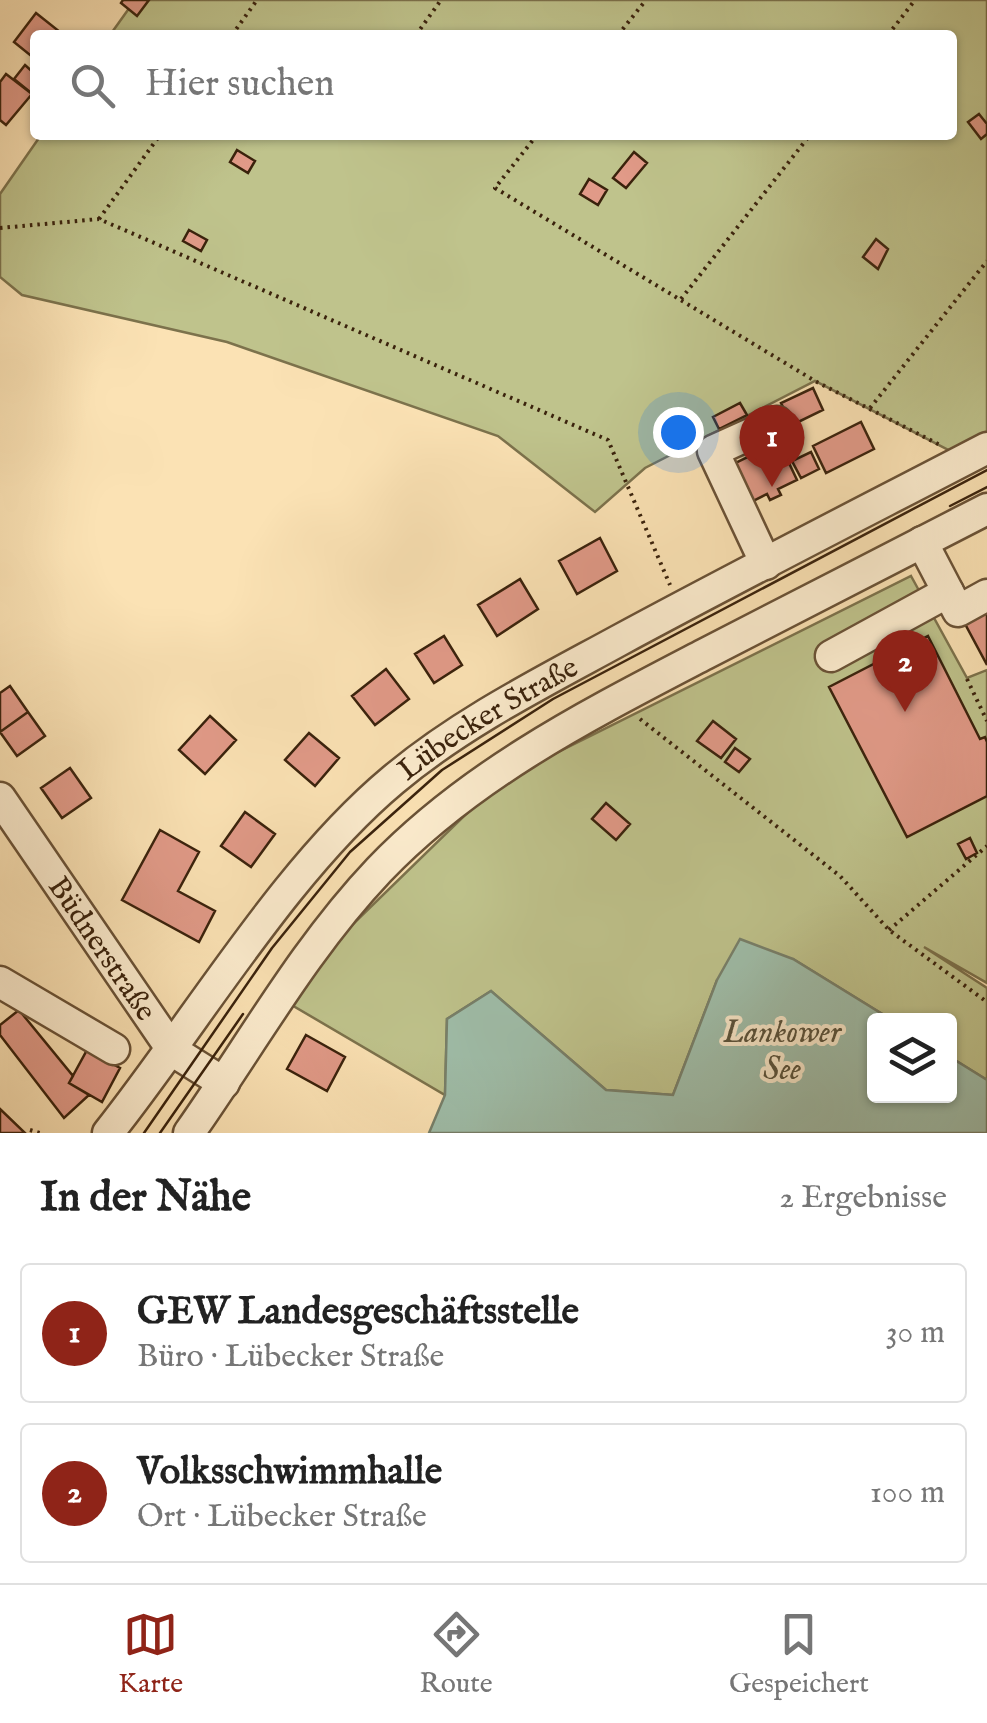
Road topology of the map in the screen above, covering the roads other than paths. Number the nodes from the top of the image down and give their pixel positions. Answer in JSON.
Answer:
{"nodes":[{"id":1,"x":776,"y":422,"type":"dead end"},
{"id":2,"x":976,"y":454,"type":"edge"},
{"id":3,"x":987,"y":509,"type":"edge"},
{"id":4,"x":922,"y":542,"type":"junction"},
{"id":5,"x":766,"y":564,"type":"junction"},
{"id":6,"x":948,"y":592,"type":"junction"},
{"id":7,"x":987,"y":595,"type":"edge"},
{"id":8,"x":831,"y":656,"type":"dead end"},
{"id":9,"x":0,"y":798,"type":"edge"},
{"id":10,"x":0,"y":982,"type":"edge"},
{"id":11,"x":114,"y":1050,"type":"dead end"},
{"id":12,"x":173,"y":1051,"type":"junction"},
{"id":13,"x":224,"y":1083,"type":"junction"},
{"id":14,"x":108,"y":1133,"type":"edge"},
{"id":15,"x":189,"y":1133,"type":"edge"}],
"edges":[{"from":1,"to":5,"type":"street"},
{"from":2,"to":5,"type":"street","name":"Lübecker Straße"},
{"from":3,"to":4,"type":"street","name":"Lübecker Straße"},
{"from":4,"to":6,"type":"street"},
{"from":4,"to":13,"type":"street","name":"Lübecker Straße"},
{"from":5,"to":12,"type":"street","name":"Lübecker Straße"},
{"from":6,"to":7,"type":"street"},
{"from":6,"to":8,"type":"street"},
{"from":9,"to":12,"type":"street","name":"Büdnerstraße"},
{"from":10,"to":11,"type":"street"},
{"from":12,"to":13,"type":"street","name":"Büdnerstraße"},
{"from":12,"to":14,"type":"street","name":"Lübecker Straße"},
{"from":13,"to":15,"type":"street","name":"Lübecker Straße"}]}
